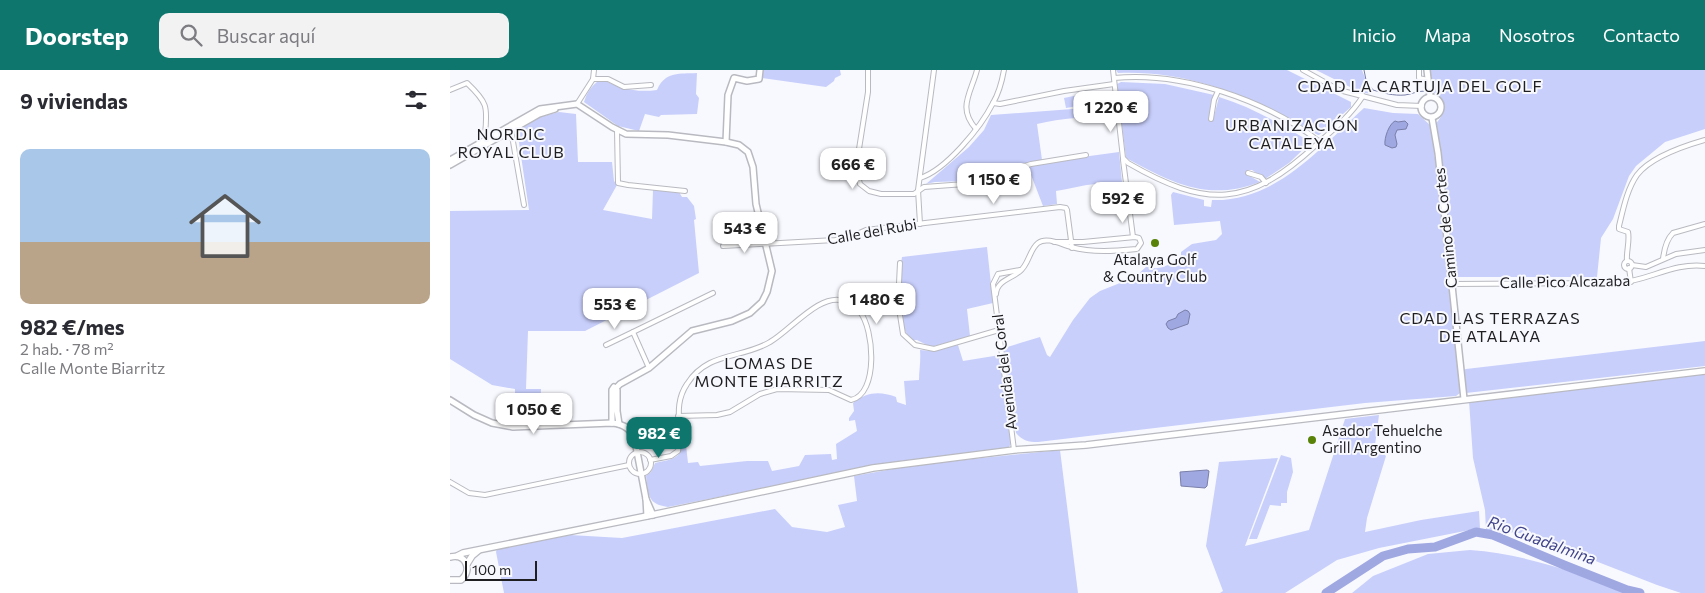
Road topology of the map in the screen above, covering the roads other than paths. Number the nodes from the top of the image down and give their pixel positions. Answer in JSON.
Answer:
{"nodes":[{"id":1,"x":594,"y":70,"type":"edge"},
{"id":2,"x":760,"y":70,"type":"edge"},
{"id":3,"x":868,"y":70,"type":"edge"},
{"id":4,"x":934,"y":70,"type":"edge"},
{"id":5,"x":977,"y":70,"type":"edge"},
{"id":6,"x":1004,"y":70,"type":"edge"},
{"id":7,"x":1113,"y":70,"type":"edge"},
{"id":8,"x":1304,"y":70,"type":"edge"},
{"id":9,"x":1419,"y":70,"type":"edge"},
{"id":10,"x":1427,"y":70,"type":"edge"},
{"id":11,"x":1114,"y":78,"type":"junction"},
{"id":12,"x":593,"y":79,"type":"junction"},
{"id":13,"x":1426,"y":80,"type":"junction"},
{"id":14,"x":1114,"y":84,"type":"junction"},
{"id":15,"x":651,"y":85,"type":"dead end"},
{"id":16,"x":450,"y":90,"type":"edge"},
{"id":17,"x":1218,"y":91,"type":"junction"},
{"id":18,"x":1363,"y":96,"type":"junction"},
{"id":19,"x":1430,"y":96,"type":"junction"},
{"id":20,"x":994,"y":103,"type":"junction"},
{"id":21,"x":577,"y":104,"type":"junction"},
{"id":22,"x":1422,"y":106,"type":"junction"},
{"id":23,"x":1432,"y":118,"type":"junction"},
{"id":24,"x":1211,"y":119,"type":"dead end"},
{"id":25,"x":976,"y":129,"type":"junction"},
{"id":26,"x":511,"y":130,"type":"junction"},
{"id":27,"x":617,"y":130,"type":"junction"},
{"id":28,"x":486,"y":138,"type":"junction"},
{"id":29,"x":1705,"y":140,"type":"edge"},
{"id":30,"x":726,"y":142,"type":"junction"},
{"id":31,"x":1320,"y":142,"type":"junction"},
{"id":32,"x":1086,"y":155,"type":"dead end"},
{"id":33,"x":1123,"y":158,"type":"junction"},
{"id":34,"x":450,"y":160,"type":"edge"},
{"id":35,"x":450,"y":166,"type":"edge"},
{"id":36,"x":1248,"y":173,"type":"dead end"},
{"id":37,"x":920,"y":178,"type":"junction"},
{"id":38,"x":1266,"y":183,"type":"junction"},
{"id":39,"x":918,"y":190,"type":"junction"},
{"id":40,"x":685,"y":191,"type":"dead end"},
{"id":41,"x":524,"y":206,"type":"dead end"},
{"id":42,"x":920,"y":224,"type":"junction"},
{"id":43,"x":1705,"y":224,"type":"edge"},
{"id":44,"x":1133,"y":237,"type":"junction"},
{"id":45,"x":1054,"y":242,"type":"junction"},
{"id":46,"x":1072,"y":242,"type":"junction"},
{"id":47,"x":766,"y":244,"type":"junction"},
{"id":48,"x":723,"y":246,"type":"dead end"},
{"id":49,"x":1072,"y":248,"type":"junction"},
{"id":50,"x":1705,"y":250,"type":"edge"},
{"id":51,"x":1663,"y":259,"type":"junction"},
{"id":52,"x":900,"y":263,"type":"dead end"},
{"id":53,"x":1705,"y":266,"type":"edge"},
{"id":54,"x":1630,"y":267,"type":"junction"},
{"id":55,"x":1022,"y":270,"type":"junction"},
{"id":56,"x":1631,"y":282,"type":"junction"},
{"id":57,"x":1452,"y":284,"type":"junction"},
{"id":58,"x":713,"y":293,"type":"dead end"},
{"id":59,"x":996,"y":294,"type":"junction"},
{"id":60,"x":999,"y":330,"type":"junction"},
{"id":61,"x":633,"y":332,"type":"junction"},
{"id":62,"x":606,"y":345,"type":"dead end"},
{"id":63,"x":648,"y":368,"type":"junction"},
{"id":64,"x":1705,"y":371,"type":"edge"},
{"id":65,"x":616,"y":388,"type":"junction"},
{"id":66,"x":1464,"y":399,"type":"junction"},
{"id":67,"x":450,"y":400,"type":"edge"},
{"id":68,"x":678,"y":416,"type":"junction"},
{"id":69,"x":612,"y":423,"type":"junction"},
{"id":70,"x":619,"y":424,"type":"junction"},
{"id":71,"x":1014,"y":450,"type":"junction"},
{"id":72,"x":638,"y":452,"type":"junction"},
{"id":73,"x":650,"y":460,"type":"junction"},
{"id":74,"x":629,"y":465,"type":"junction"},
{"id":75,"x":642,"y":473,"type":"junction"},
{"id":76,"x":450,"y":482,"type":"edge"},
{"id":77,"x":650,"y":516,"type":"junction"},
{"id":78,"x":480,"y":550,"type":"junction"},
{"id":79,"x":457,"y":556,"type":"junction"},
{"id":80,"x":450,"y":557,"type":"edge"},
{"id":81,"x":467,"y":564,"type":"junction"},
{"id":82,"x":450,"y":580,"type":"edge"}],
"edges":[{"from":1,"to":12,"type":"street"},
{"from":2,"to":30,"type":"street"},
{"from":3,"to":39,"type":"street"},
{"from":4,"to":37,"type":"street"},
{"from":5,"to":25,"type":"street"},
{"from":6,"to":20,"type":"street"},
{"from":7,"to":11,"type":"street"},
{"from":8,"to":18,"type":"street"},
{"from":9,"to":13,"type":"street"},
{"from":10,"to":13,"type":"street"},
{"from":11,"to":14,"type":"street"},
{"from":11,"to":17,"type":"street"},
{"from":12,"to":15,"type":"street"},
{"from":12,"to":21,"type":"street"},
{"from":13,"to":19,"type":"street"},
{"from":14,"to":20,"type":"street"},
{"from":14,"to":33,"type":"street"},
{"from":16,"to":28,"type":"street"},
{"from":17,"to":24,"type":"street"},
{"from":17,"to":31,"type":"street"},
{"from":18,"to":22,"type":"street"},
{"from":18,"to":31,"type":"street"},
{"from":19,"to":22,"type":"street"},
{"from":19,"to":23,"type":"street"},
{"from":20,"to":25,"type":"street"},
{"from":21,"to":26,"type":"street"},
{"from":21,"to":27,"type":"street"},
{"from":21,"to":28,"type":"street"},
{"from":22,"to":23,"type":"street"},
{"from":23,"to":57,"type":"street","name":"Camino de Cortes"},
{"from":25,"to":37,"type":"street"},
{"from":26,"to":35,"type":"street"},
{"from":26,"to":41,"type":"street"},
{"from":27,"to":30,"type":"street"},
{"from":27,"to":40,"type":"street"},
{"from":28,"to":34,"type":"street"},
{"from":29,"to":54,"type":"street"},
{"from":30,"to":47,"type":"street"},
{"from":31,"to":38,"type":"street"},
{"from":32,"to":39,"type":"street"},
{"from":33,"to":38,"type":"street"},
{"from":33,"to":44,"type":"street"},
{"from":36,"to":38,"type":"street"},
{"from":37,"to":39,"type":"street"},
{"from":39,"to":42,"type":"street"},
{"from":42,"to":46,"type":"street","name":"Calle del Rubi"},
{"from":42,"to":47,"type":"street","name":"Calle del Rubi"},
{"from":43,"to":51,"type":"street"},
{"from":44,"to":46,"type":"street"},
{"from":44,"to":49,"type":"street"},
{"from":45,"to":46,"type":"street"},
{"from":45,"to":49,"type":"street"},
{"from":45,"to":55,"type":"street"},
{"from":46,"to":49,"type":"street"},
{"from":47,"to":48,"type":"street","name":"Calle del Rubi"},
{"from":47,"to":63,"type":"street"},
{"from":50,"to":51,"type":"street"},
{"from":51,"to":54,"type":"street"},
{"from":52,"to":60,"type":"street"},
{"from":53,"to":56,"type":"street","name":"Calle Pico Alcazaba"},
{"from":54,"to":56,"type":"street"},
{"from":55,"to":59,"type":"street"},
{"from":55,"to":59,"type":"street"},
{"from":56,"to":57,"type":"street","name":"Calle Pico Alcazaba"},
{"from":57,"to":66,"type":"street","name":"Camino de Cortes"},
{"from":58,"to":61,"type":"street"},
{"from":59,"to":60,"type":"street","name":"Avenida del Coral"},
{"from":60,"to":71,"type":"street","name":"Avenida del Coral"},
{"from":61,"to":62,"type":"street"},
{"from":61,"to":63,"type":"street"},
{"from":63,"to":65,"type":"street"},
{"from":64,"to":66,"type":"main road"},
{"from":65,"to":69,"type":"street"},
{"from":65,"to":70,"type":"street"},
{"from":66,"to":71,"type":"main road"},
{"from":67,"to":69,"type":"street"},
{"from":68,"to":68,"type":"street"},
{"from":68,"to":73,"type":"street"},
{"from":69,"to":70,"type":"street"},
{"from":70,"to":72,"type":"street"},
{"from":71,"to":77,"type":"main road"},
{"from":72,"to":73,"type":"street"},
{"from":72,"to":74,"type":"street"},
{"from":72,"to":75,"type":"street"},
{"from":73,"to":75,"type":"street"},
{"from":74,"to":75,"type":"street"},
{"from":74,"to":76,"type":"street"},
{"from":75,"to":77,"type":"street"},
{"from":77,"to":78,"type":"main road"},
{"from":78,"to":79,"type":"main road"},
{"from":78,"to":81,"type":"main road"},
{"from":79,"to":80,"type":"main road"},
{"from":79,"to":81,"type":"main road"},
{"from":81,"to":82,"type":"main road"}]}
